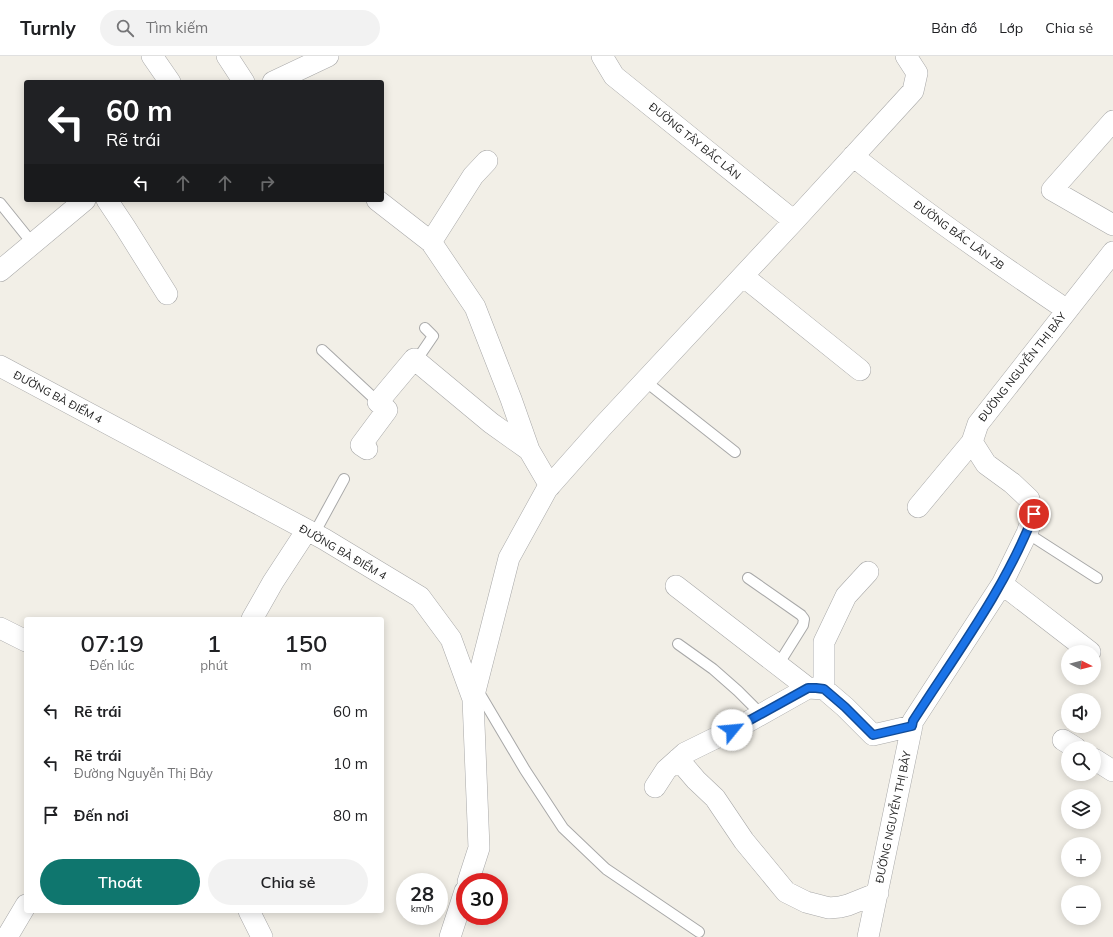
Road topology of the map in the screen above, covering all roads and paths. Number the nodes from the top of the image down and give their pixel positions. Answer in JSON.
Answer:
{"nodes":[{"id":1,"x":152,"y":56,"type":"edge"},
{"id":2,"x":227,"y":56,"type":"edge"},
{"id":3,"x":328,"y":56,"type":"edge"},
{"id":4,"x":602,"y":56,"type":"edge"},
{"id":5,"x":906,"y":56,"type":"edge"},
{"id":6,"x":169,"y":80,"type":"edge"},
{"id":7,"x":243,"y":80,"type":"edge"},
{"id":8,"x":277,"y":80,"type":"edge"},
{"id":9,"x":1113,"y":121,"type":"edge"},
{"id":10,"x":853,"y":156,"type":"junction"},
{"id":11,"x":487,"y":161,"type":"dead end"},
{"id":12,"x":83,"y":202,"type":"edge"},
{"id":13,"x":108,"y":202,"type":"edge"},
{"id":14,"x":380,"y":202,"type":"edge"},
{"id":15,"x":0,"y":203,"type":"edge"},
{"id":16,"x":794,"y":222,"type":"junction"},
{"id":17,"x":1113,"y":225,"type":"edge"},
{"id":18,"x":431,"y":242,"type":"junction"},
{"id":19,"x":33,"y":244,"type":"junction"},
{"id":20,"x":1113,"y":252,"type":"edge"},
{"id":21,"x":0,"y":271,"type":"edge"},
{"id":22,"x":743,"y":276,"type":"junction"},
{"id":23,"x":167,"y":294,"type":"dead end"},
{"id":24,"x":1067,"y":310,"type":"junction"},
{"id":25,"x":425,"y":328,"type":"dead end"},
{"id":26,"x":322,"y":350,"type":"dead end"},
{"id":27,"x":416,"y":361,"type":"junction"},
{"id":28,"x":0,"y":366,"type":"edge"},
{"id":29,"x":860,"y":370,"type":"dead end"},
{"id":30,"x":645,"y":381,"type":"junction"},
{"id":31,"x":378,"y":402,"type":"junction"},
{"id":32,"x":972,"y":442,"type":"junction"},
{"id":33,"x":367,"y":449,"type":"dead end"},
{"id":34,"x":529,"y":450,"type":"junction"},
{"id":35,"x":735,"y":452,"type":"dead end"},
{"id":36,"x":344,"y":479,"type":"dead end"},
{"id":37,"x":550,"y":486,"type":"junction"},
{"id":38,"x":918,"y":507,"type":"dead end"},
{"id":39,"x":310,"y":532,"type":"junction"},
{"id":40,"x":1027,"y":533,"type":"junction"},
{"id":41,"x":868,"y":572,"type":"dead end"},
{"id":42,"x":748,"y":578,"type":"dead end"},
{"id":43,"x":1097,"y":578,"type":"dead end"},
{"id":44,"x":1002,"y":584,"type":"junction"},
{"id":45,"x":676,"y":586,"type":"dead end"},
{"id":46,"x":253,"y":617,"type":"edge"},
{"id":47,"x":0,"y":628,"type":"edge"},
{"id":48,"x":24,"y":640,"type":"edge"},
{"id":49,"x":678,"y":644,"type":"dead end"},
{"id":50,"x":1081,"y":645,"type":"edge"},
{"id":51,"x":778,"y":665,"type":"junction"},
{"id":52,"x":816,"y":688,"type":"junction"},
{"id":53,"x":475,"y":693,"type":"junction"},
{"id":54,"x":761,"y":714,"type":"junction"},
{"id":55,"x":912,"y":726,"type":"junction"},
{"id":56,"x":678,"y":759,"type":"junction"},
{"id":57,"x":1101,"y":763,"type":"edge"},
{"id":58,"x":1113,"y":771,"type":"edge"},
{"id":59,"x":655,"y":787,"type":"dead end"},
{"id":60,"x":471,"y":873,"type":"edge"},
{"id":61,"x":878,"y":892,"type":"junction"},
{"id":62,"x":24,"y":908,"type":"edge"},
{"id":63,"x":250,"y":913,"type":"edge"},
{"id":64,"x":456,"y":919,"type":"edge"},
{"id":65,"x":699,"y":932,"type":"dead end"},
{"id":66,"x":7,"y":937,"type":"edge"},
{"id":67,"x":262,"y":937,"type":"edge"},
{"id":68,"x":450,"y":937,"type":"edge"},
{"id":69,"x":868,"y":937,"type":"edge"}],
"edges":[{"from":1,"to":6,"type":"street"},
{"from":2,"to":7,"type":"street"},
{"from":3,"to":8,"type":"street"},
{"from":4,"to":16,"type":"street","name":"ĐƯỜNG TÂY BẮC LÂN"},
{"from":5,"to":10,"type":"street"},
{"from":9,"to":17,"type":"street"},
{"from":10,"to":16,"type":"street"},
{"from":10,"to":24,"type":"street","name":"ĐƯỜNG BẮC LÂN 2B"},
{"from":11,"to":18,"type":"street"},
{"from":12,"to":19,"type":"street"},
{"from":13,"to":23,"type":"street"},
{"from":14,"to":18,"type":"street"},
{"from":15,"to":19,"type":"lane"},
{"from":16,"to":22,"type":"street"},
{"from":18,"to":34,"type":"street"},
{"from":19,"to":21,"type":"street"},
{"from":20,"to":24,"type":"street","name":"ĐƯỜNG NGUYỄN THỊ BẢY"},
{"from":22,"to":29,"type":"street"},
{"from":22,"to":30,"type":"street"},
{"from":24,"to":32,"type":"street","name":"ĐƯỜNG NGUYỄN THỊ BẢY"},
{"from":25,"to":27,"type":"lane"},
{"from":26,"to":31,"type":"lane"},
{"from":27,"to":31,"type":"street"},
{"from":27,"to":34,"type":"street"},
{"from":28,"to":39,"type":"street","name":"ĐƯỜNG BÀ ĐIỂM 4"},
{"from":30,"to":35,"type":"lane"},
{"from":30,"to":37,"type":"street"},
{"from":31,"to":33,"type":"street"},
{"from":32,"to":38,"type":"street"},
{"from":32,"to":40,"type":"street","name":"ĐƯỜNG NGUYỄN THỊ BẢY"},
{"from":34,"to":37,"type":"street"},
{"from":36,"to":39,"type":"lane"},
{"from":37,"to":53,"type":"street"},
{"from":39,"to":46,"type":"street"},
{"from":39,"to":53,"type":"street","name":"ĐƯỜNG BÀ ĐIỂM 4"},
{"from":40,"to":43,"type":"lane"},
{"from":40,"to":44,"type":"street","name":"ĐƯỜNG NGUYỄN THỊ BẢY"},
{"from":41,"to":52,"type":"street"},
{"from":42,"to":51,"type":"lane"},
{"from":44,"to":50,"type":"street"},
{"from":44,"to":55,"type":"street","name":"ĐƯỜNG NGUYỄN THỊ BẢY"},
{"from":45,"to":51,"type":"street"},
{"from":47,"to":48,"type":"street"},
{"from":49,"to":54,"type":"lane"},
{"from":51,"to":52,"type":"street"},
{"from":52,"to":54,"type":"street"},
{"from":52,"to":55,"type":"street"},
{"from":53,"to":60,"type":"street","name":"ĐƯỜNG BÀ ĐIỂM 4"},
{"from":53,"to":65,"type":"lane"},
{"from":54,"to":56,"type":"street"},
{"from":55,"to":61,"type":"street","name":"ĐƯỜNG NGUYỄN THỊ BẢY"},
{"from":56,"to":59,"type":"street"},
{"from":56,"to":61,"type":"street"},
{"from":57,"to":58,"type":"street"},
{"from":61,"to":69,"type":"street","name":"ĐƯỜNG NGUYỄN THỊ BẢY"},
{"from":62,"to":66,"type":"street"},
{"from":63,"to":67,"type":"street"},
{"from":64,"to":68,"type":"street"}]}
